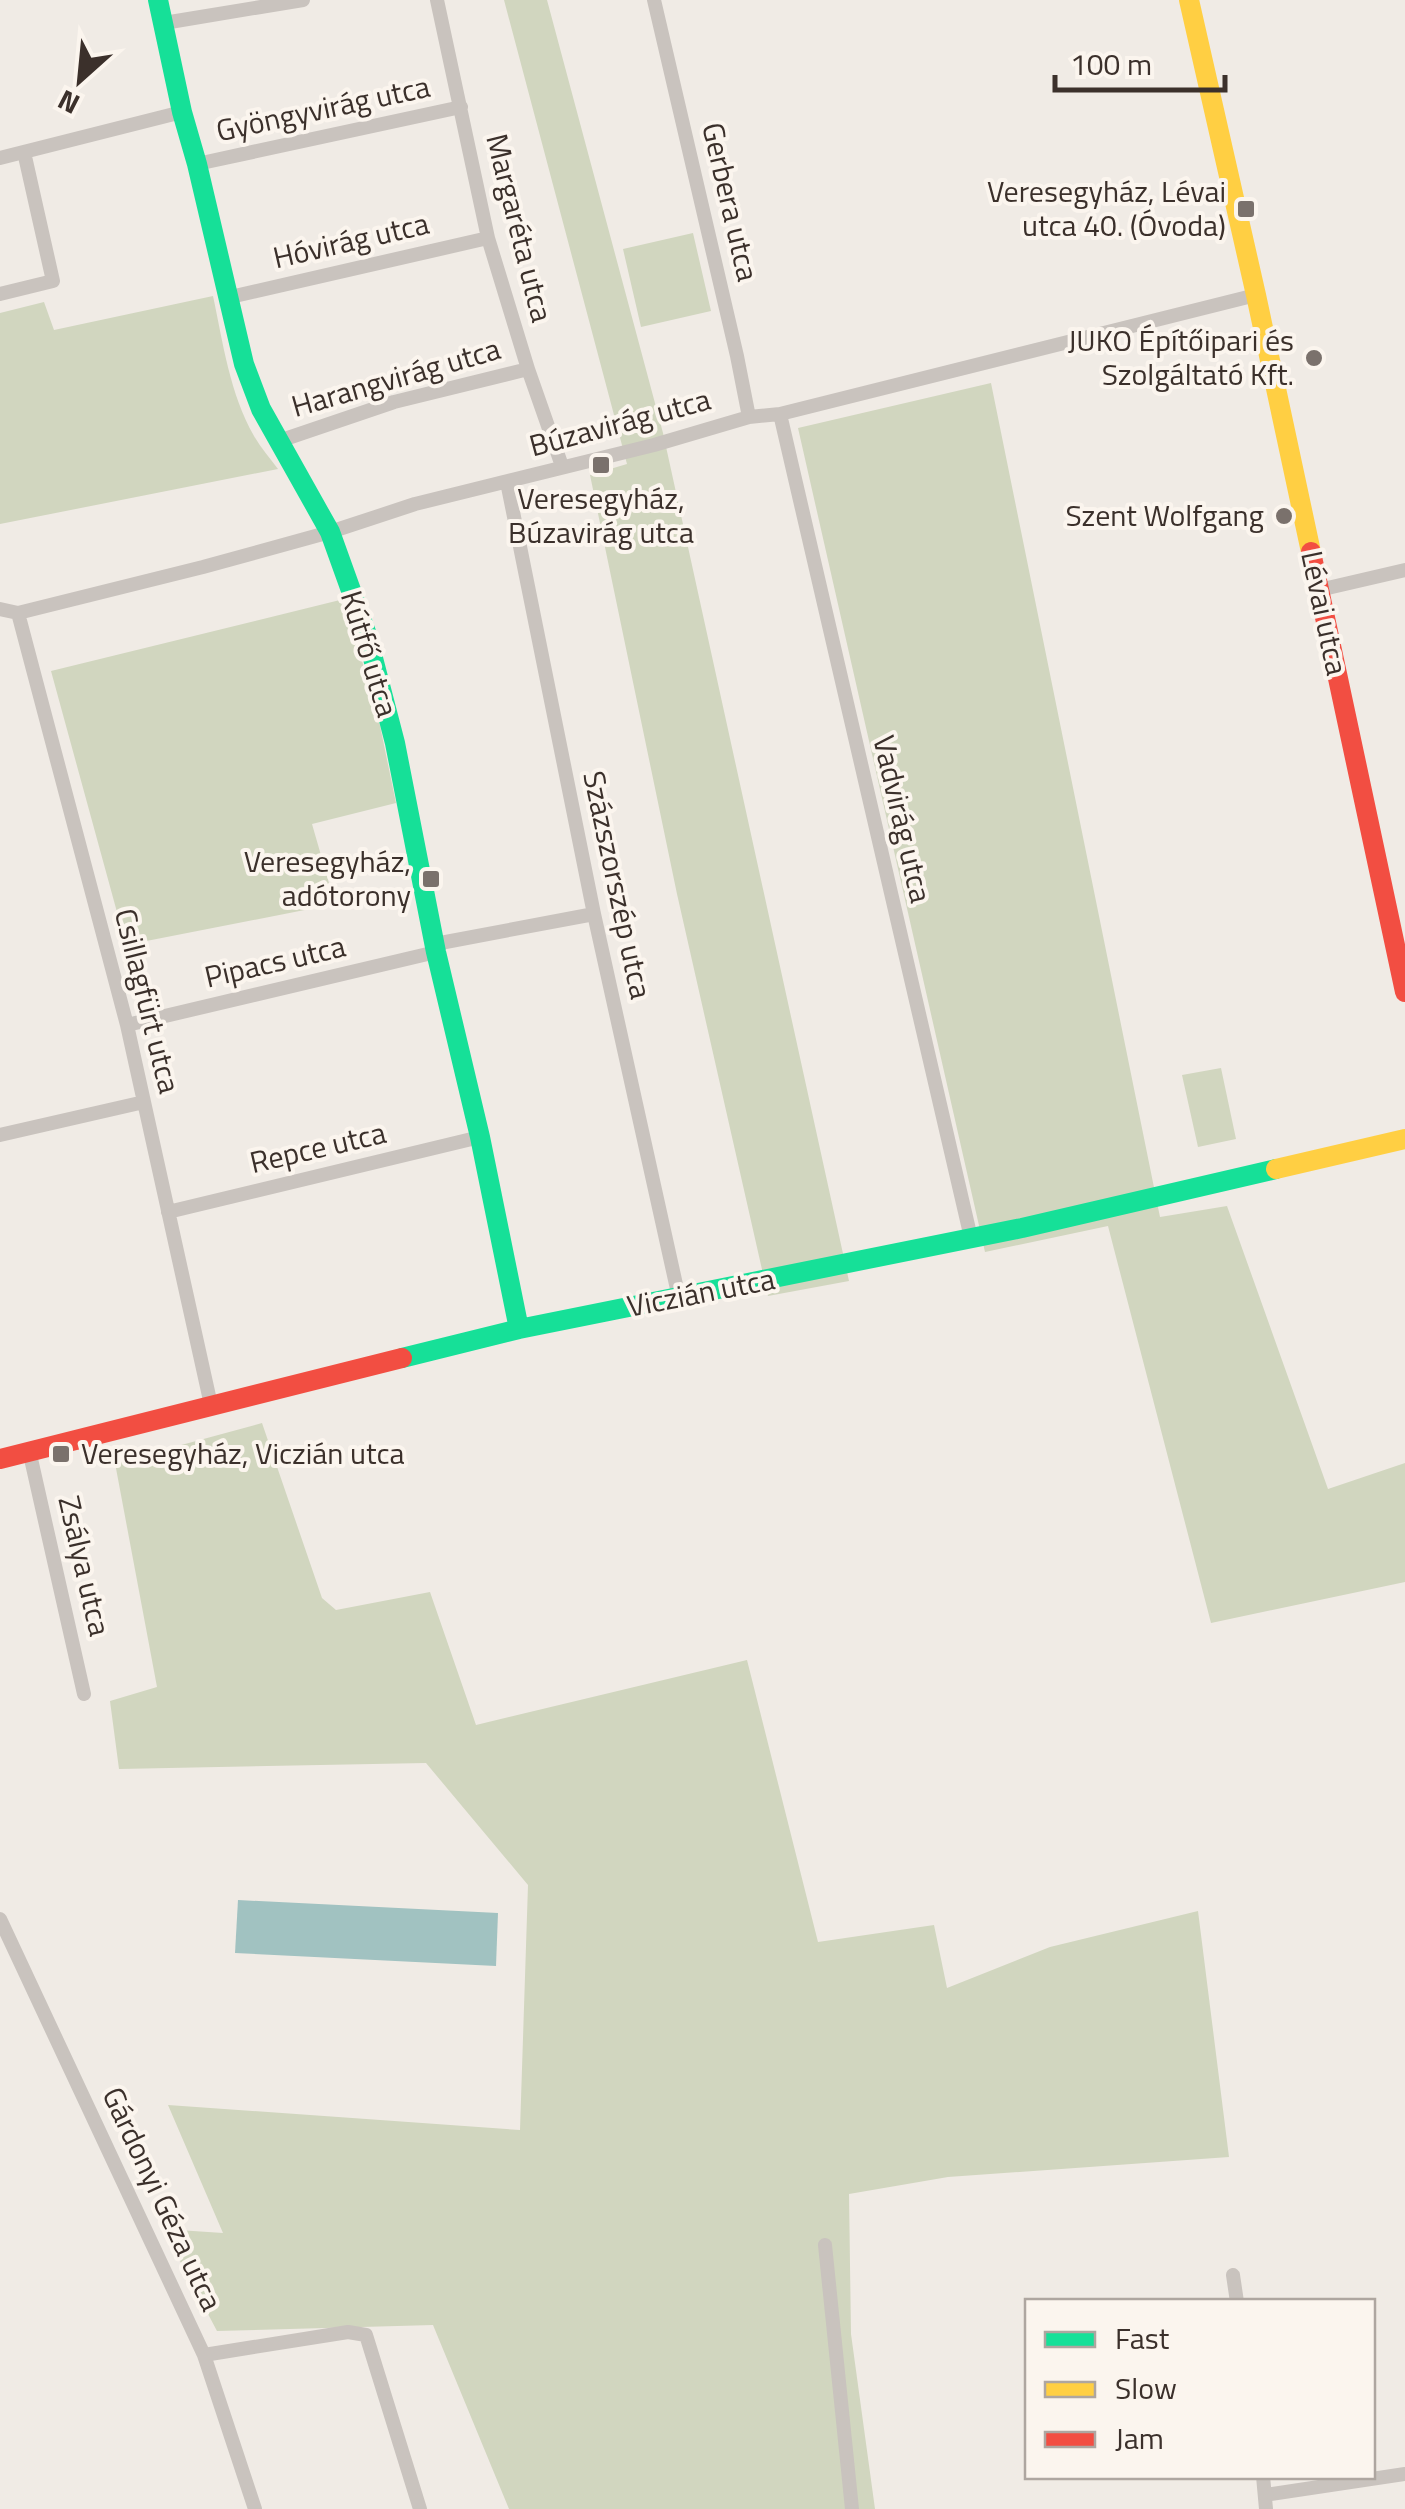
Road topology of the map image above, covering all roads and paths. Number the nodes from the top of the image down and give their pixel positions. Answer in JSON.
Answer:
{"nodes":[{"id":1,"x":158,"y":0,"type":"edge"},
{"id":2,"x":303,"y":0,"type":"edge"},
{"id":3,"x":437,"y":0,"type":"edge"},
{"id":4,"x":654,"y":0,"type":"edge"},
{"id":5,"x":1188,"y":0,"type":"edge"},
{"id":6,"x":164,"y":23,"type":"junction"},
{"id":7,"x":461,"y":107,"type":"junction"},
{"id":8,"x":182,"y":112,"type":"junction"},
{"id":9,"x":24,"y":152,"type":"junction"},
{"id":10,"x":0,"y":158,"type":"edge"},
{"id":11,"x":197,"y":164,"type":"junction"},
{"id":12,"x":488,"y":238,"type":"junction"},
{"id":13,"x":0,"y":294,"type":"edge"},
{"id":14,"x":1256,"y":295,"type":"junction"},
{"id":15,"x":226,"y":298,"type":"junction"},
{"id":16,"x":528,"y":369,"type":"junction"},
{"id":17,"x":780,"y":414,"type":"junction"},
{"id":18,"x":749,"y":417,"type":"junction"},
{"id":19,"x":279,"y":441,"type":"junction"},
{"id":20,"x":562,"y":466,"type":"junction"},
{"id":21,"x":507,"y":482,"type":"junction"},
{"id":22,"x":330,"y":532,"type":"junction"},
{"id":23,"x":1405,"y":570,"type":"edge"},
{"id":24,"x":1319,"y":590,"type":"junction"},
{"id":25,"x":0,"y":608,"type":"edge"},
{"id":26,"x":18,"y":612,"type":"junction"},
{"id":27,"x":594,"y":914,"type":"junction"},
{"id":28,"x":435,"y":948,"type":"junction"},
{"id":29,"x":1405,"y":992,"type":"edge"},
{"id":30,"x":127,"y":1025,"type":"junction"},
{"id":31,"x":144,"y":1102,"type":"junction"},
{"id":32,"x":0,"y":1135,"type":"edge"},
{"id":33,"x":480,"y":1138,"type":"junction"},
{"id":34,"x":1405,"y":1138,"type":"edge"},
{"id":35,"x":168,"y":1212,"type":"junction"},
{"id":36,"x":971,"y":1238,"type":"junction"},
{"id":37,"x":678,"y":1298,"type":"junction"},
{"id":38,"x":520,"y":1329,"type":"junction"},
{"id":39,"x":212,"y":1405,"type":"junction"},
{"id":40,"x":29,"y":1450,"type":"junction"},
{"id":41,"x":0,"y":1459,"type":"edge"},
{"id":42,"x":84,"y":1694,"type":"dead end"},
{"id":43,"x":0,"y":1919,"type":"edge"},
{"id":44,"x":824,"y":2245,"type":"dead end"},
{"id":45,"x":1233,"y":2275,"type":"dead end"},
{"id":46,"x":1237,"y":2299,"type":"edge"},
{"id":47,"x":204,"y":2355,"type":"junction"},
{"id":48,"x":1405,"y":2474,"type":"edge"},
{"id":49,"x":1266,"y":2502,"type":"edge"},
{"id":50,"x":255,"y":2509,"type":"edge"},
{"id":51,"x":420,"y":2509,"type":"edge"},
{"id":52,"x":852,"y":2509,"type":"edge"}],
"edges":[{"from":1,"to":6,"type":"street","name":"Kútfő utca"},
{"from":2,"to":6,"type":"street"},
{"from":3,"to":7,"type":"street","name":"Margaréta utca"},
{"from":4,"to":18,"type":"street","name":"Gerbera utca"},
{"from":5,"to":14,"type":"street","name":"Lévai utca"},
{"from":6,"to":8,"type":"street","name":"Kútfő utca"},
{"from":7,"to":11,"type":"street","name":"Gyöngyvirág utca"},
{"from":7,"to":12,"type":"street","name":"Margaréta utca"},
{"from":8,"to":9,"type":"street"},
{"from":8,"to":11,"type":"street","name":"Kútfő utca"},
{"from":9,"to":10,"type":"street"},
{"from":9,"to":13,"type":"street"},
{"from":11,"to":15,"type":"street","name":"Kútfő utca"},
{"from":12,"to":15,"type":"street","name":"Hóvirág utca"},
{"from":12,"to":16,"type":"street","name":"Margaréta utca"},
{"from":14,"to":17,"type":"street","name":"Búzavirág utca"},
{"from":14,"to":24,"type":"street","name":"Lévai utca"},
{"from":15,"to":19,"type":"street","name":"Kútfő utca"},
{"from":16,"to":19,"type":"street","name":"Harangvirág utca"},
{"from":16,"to":20,"type":"street","name":"Margaréta utca"},
{"from":17,"to":18,"type":"street","name":"Búzavirág utca"},
{"from":17,"to":36,"type":"street","name":"Vadvirág utca"},
{"from":18,"to":20,"type":"street","name":"Búzavirág utca"},
{"from":19,"to":22,"type":"street","name":"Kútfő utca"},
{"from":20,"to":21,"type":"street","name":"Búzavirág utca"},
{"from":21,"to":22,"type":"street","name":"Búzavirág utca"},
{"from":21,"to":27,"type":"street","name":"Százszorszép utca"},
{"from":22,"to":26,"type":"street","name":"Búzavirág utca"},
{"from":22,"to":28,"type":"street","name":"Kútfő utca"},
{"from":23,"to":24,"type":"street"},
{"from":24,"to":29,"type":"street","name":"Lévai utca"},
{"from":25,"to":26,"type":"street","name":"Búzavirág utca"},
{"from":26,"to":30,"type":"street","name":"Csillagfürt utca"},
{"from":27,"to":28,"type":"street","name":"Pipacs utca"},
{"from":27,"to":37,"type":"street","name":"Százszorszép utca"},
{"from":28,"to":30,"type":"street","name":"Pipacs utca"},
{"from":28,"to":33,"type":"street","name":"Kútfő utca"},
{"from":30,"to":31,"type":"street","name":"Csillagfürt utca"},
{"from":31,"to":32,"type":"street"},
{"from":31,"to":35,"type":"street","name":"Csillagfürt utca"},
{"from":33,"to":35,"type":"street","name":"Repce utca"},
{"from":33,"to":38,"type":"street","name":"Kútfő utca"},
{"from":34,"to":36,"type":"street","name":"Viczián utca"},
{"from":35,"to":39,"type":"street","name":"Csillagfürt utca"},
{"from":36,"to":37,"type":"street","name":"Viczián utca"},
{"from":37,"to":38,"type":"street","name":"Viczián utca"},
{"from":38,"to":39,"type":"street","name":"Viczián utca"},
{"from":39,"to":40,"type":"street","name":"Viczián utca"},
{"from":40,"to":41,"type":"street","name":"Viczián utca"},
{"from":40,"to":42,"type":"street","name":"Zsálya utca"},
{"from":43,"to":47,"type":"street","name":"Gárdonyi Géza utca"},
{"from":44,"to":52,"type":"street"},
{"from":45,"to":46,"type":"street"},
{"from":47,"to":50,"type":"street","name":"Gárdonyi Géza utca"},
{"from":47,"to":51,"type":"street"},
{"from":48,"to":49,"type":"street"}]}
